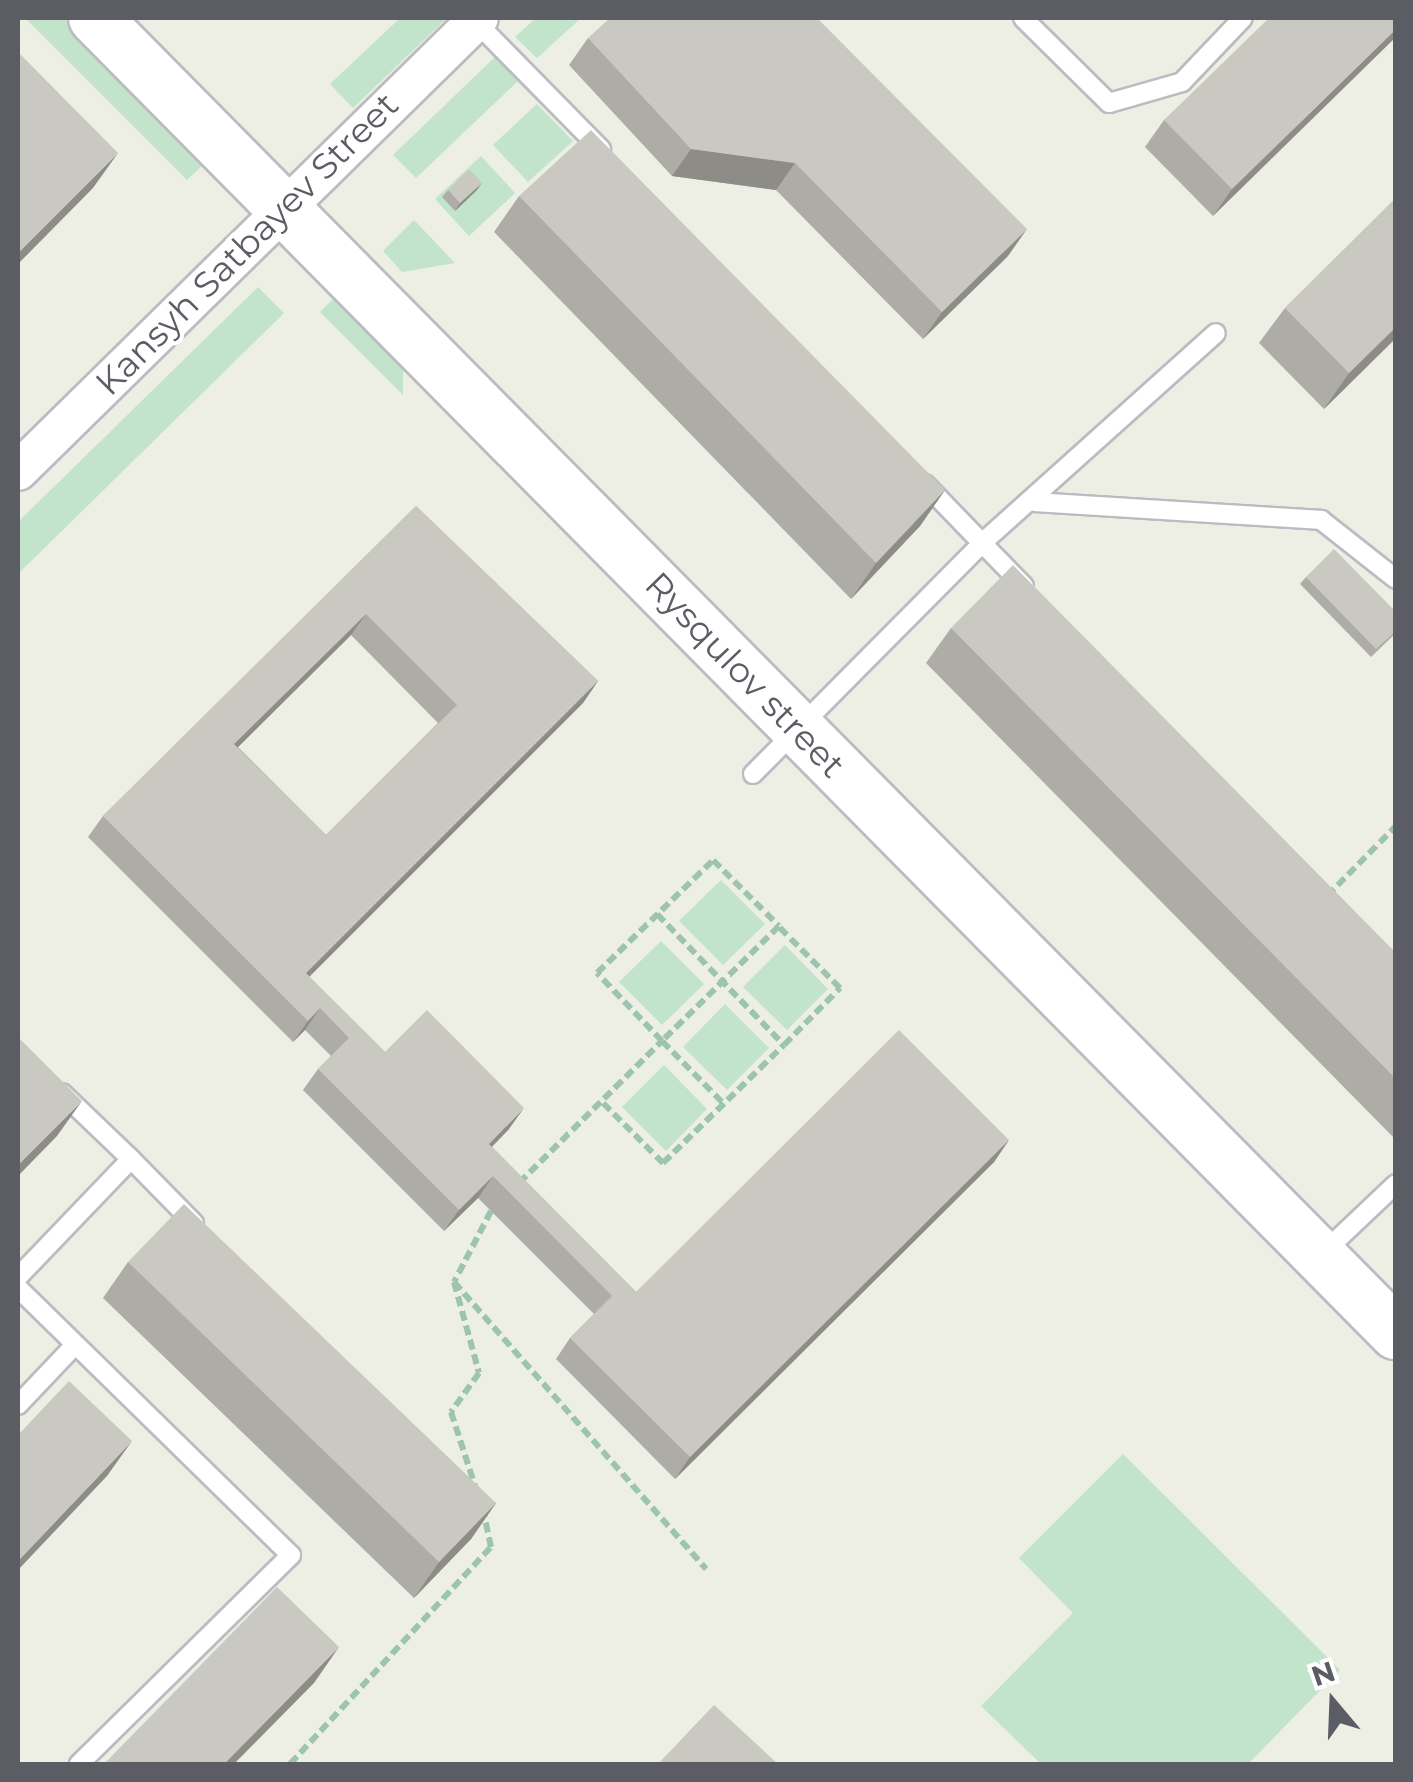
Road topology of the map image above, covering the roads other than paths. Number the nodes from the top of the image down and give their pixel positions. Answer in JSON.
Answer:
{"nodes":[{"id":1,"x":95,"y":18,"type":"edge"},
{"id":2,"x":1023,"y":18,"type":"edge"},
{"id":3,"x":1244,"y":18,"type":"edge"},
{"id":4,"x":477,"y":19,"type":"edge"},
{"id":5,"x":618,"y":167,"type":"edge"},
{"id":6,"x":284,"y":203,"type":"junction"},
{"id":7,"x":1216,"y":333,"type":"dead end"},
{"id":8,"x":18,"y":471,"type":"edge"},
{"id":9,"x":914,"y":473,"type":"edge"},
{"id":10,"x":1035,"y":502,"type":"junction"},
{"id":11,"x":982,"y":543,"type":"junction"},
{"id":12,"x":1396,"y":579,"type":"edge"},
{"id":13,"x":1046,"y":608,"type":"edge"},
{"id":14,"x":798,"y":729,"type":"junction"},
{"id":15,"x":754,"y":774,"type":"dead end"},
{"id":16,"x":46,"y":1078,"type":"edge"},
{"id":17,"x":131,"y":1159,"type":"junction"},
{"id":18,"x":1396,"y":1184,"type":"edge"},
{"id":19,"x":213,"y":1241,"type":"edge"},
{"id":20,"x":1320,"y":1256,"type":"junction"},
{"id":21,"x":18,"y":1277,"type":"edge"},
{"id":22,"x":18,"y":1288,"type":"edge"},
{"id":23,"x":1396,"y":1333,"type":"edge"},
{"id":24,"x":75,"y":1345,"type":"junction"},
{"id":25,"x":18,"y":1405,"type":"edge"},
{"id":26,"x":80,"y":1764,"type":"edge"}],
"edges":[{"from":1,"to":6,"type":"street","name":"Rysqulov street"},
{"from":2,"to":3,"type":"lane"},
{"from":4,"to":5,"type":"lane"},
{"from":4,"to":6,"type":"street","name":"Kansyh Satbayev Street"},
{"from":6,"to":8,"type":"street","name":"Kansyh Satbayev Street"},
{"from":6,"to":14,"type":"street","name":"Rysqulov street"},
{"from":7,"to":10,"type":"lane"},
{"from":9,"to":11,"type":"lane"},
{"from":10,"to":11,"type":"lane"},
{"from":10,"to":12,"type":"lane"},
{"from":11,"to":13,"type":"lane"},
{"from":11,"to":14,"type":"lane"},
{"from":14,"to":15,"type":"lane"},
{"from":14,"to":20,"type":"street","name":"Rysqulov street"},
{"from":16,"to":17,"type":"lane"},
{"from":17,"to":19,"type":"lane"},
{"from":17,"to":21,"type":"lane"},
{"from":18,"to":20,"type":"lane"},
{"from":20,"to":23,"type":"street","name":"Rysqulov street"},
{"from":22,"to":24,"type":"lane"},
{"from":24,"to":25,"type":"lane"},
{"from":24,"to":26,"type":"lane"}]}
